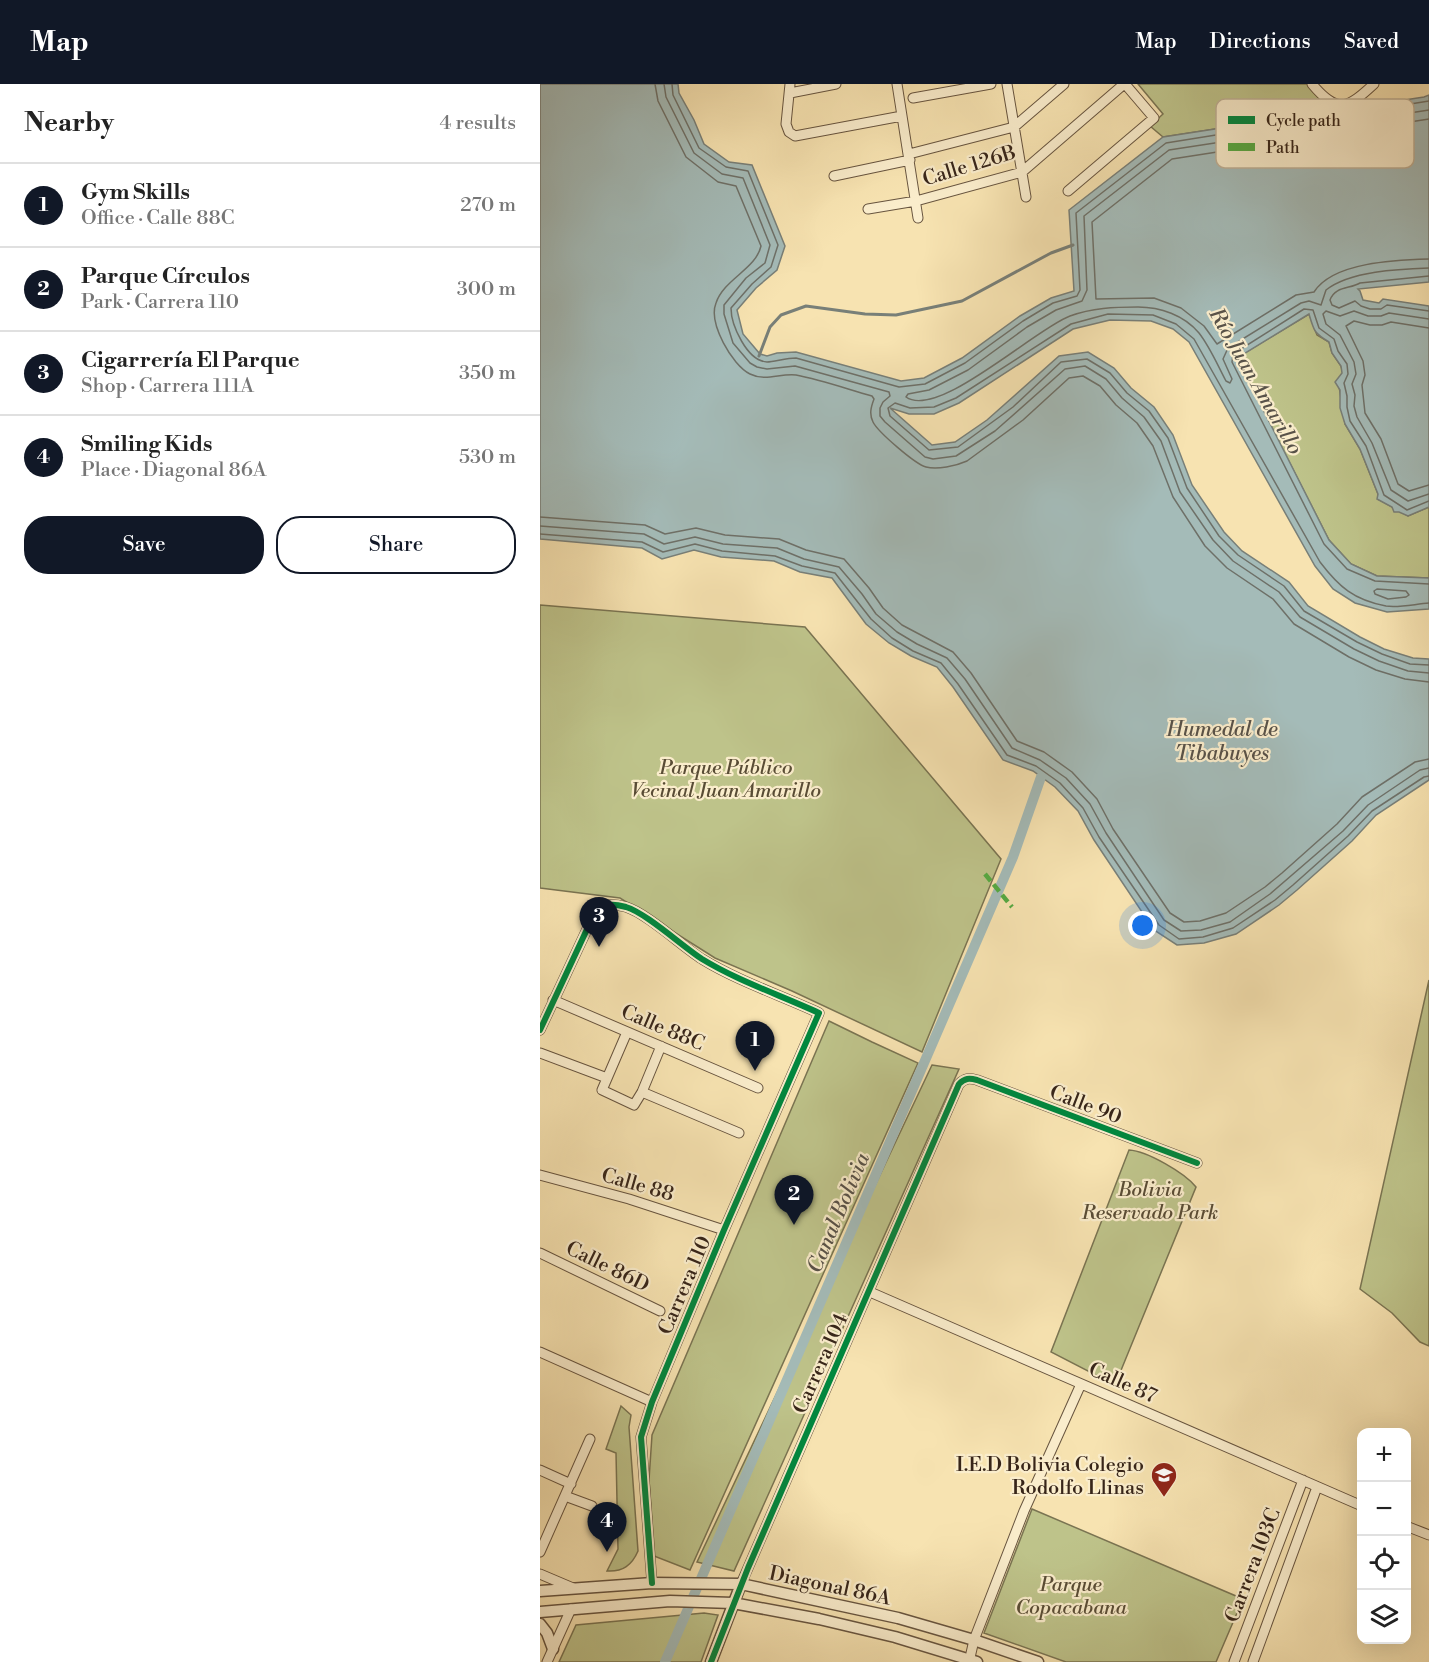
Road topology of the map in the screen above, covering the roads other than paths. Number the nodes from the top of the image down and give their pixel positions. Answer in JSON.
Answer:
{"nodes":[{"id":1,"x":836,"y":84,"type":"edge"},
{"id":2,"x":897,"y":84,"type":"edge"},
{"id":3,"x":991,"y":84,"type":"edge"},
{"id":4,"x":1007,"y":84,"type":"edge"},
{"id":5,"x":1064,"y":84,"type":"edge"},
{"id":6,"x":1124,"y":84,"type":"edge"},
{"id":7,"x":1312,"y":84,"type":"edge"},
{"id":8,"x":1374,"y":84,"type":"edge"},
{"id":9,"x":790,"y":88,"type":"edge"},
{"id":10,"x":913,"y":98,"type":"dead end"},
{"id":11,"x":1325,"y":99,"type":"edge"},
{"id":12,"x":1358,"y":99,"type":"edge"},
{"id":13,"x":902,"y":116,"type":"junction"},
{"id":14,"x":1014,"y":127,"type":"junction"},
{"id":15,"x":909,"y":157,"type":"junction"},
{"id":16,"x":1022,"y":172,"type":"junction"},
{"id":17,"x":834,"y":176,"type":"dead end"},
{"id":18,"x":1068,"y":191,"type":"dead end"},
{"id":19,"x":1026,"y":197,"type":"dead end"},
{"id":20,"x":916,"y":201,"type":"junction"},
{"id":21,"x":868,"y":209,"type":"dead end"},
{"id":22,"x":918,"y":218,"type":"dead end"},
{"id":23,"x":553,"y":1000,"type":"junction"},
{"id":24,"x":540,"y":1030,"type":"edge"},
{"id":25,"x":627,"y":1032,"type":"junction"},
{"id":26,"x":661,"y":1046,"type":"junction"},
{"id":27,"x":540,"y":1053,"type":"edge"},
{"id":28,"x":607,"y":1078,"type":"junction"},
{"id":29,"x":963,"y":1080,"type":"joint"},
{"id":30,"x":758,"y":1088,"type":"dead end"},
{"id":31,"x":642,"y":1092,"type":"junction"},
{"id":32,"x":739,"y":1133,"type":"dead end"},
{"id":33,"x":1197,"y":1163,"type":"dead end"},
{"id":34,"x":540,"y":1175,"type":"edge"},
{"id":35,"x":724,"y":1230,"type":"junction"},
{"id":36,"x":540,"y":1253,"type":"edge"},
{"id":37,"x":870,"y":1292,"type":"junction"},
{"id":38,"x":660,"y":1311,"type":"dead end"},
{"id":39,"x":540,"y":1352,"type":"edge"},
{"id":40,"x":1081,"y":1384,"type":"junction"},
{"id":41,"x":652,"y":1402,"type":"junction"},
{"id":42,"x":590,"y":1439,"type":"dead end"},
{"id":43,"x":540,"y":1470,"type":"edge"},
{"id":44,"x":1303,"y":1480,"type":"junction"},
{"id":45,"x":571,"y":1484,"type":"junction"},
{"id":46,"x":1317,"y":1487,"type":"junction"},
{"id":47,"x":565,"y":1496,"type":"junction"},
{"id":48,"x":1357,"y":1504,"type":"edge"},
{"id":49,"x":592,"y":1506,"type":"dead end"},
{"id":50,"x":1411,"y":1528,"type":"edge"},
{"id":51,"x":1429,"y":1535,"type":"edge"},
{"id":52,"x":540,"y":1552,"type":"edge"},
{"id":53,"x":540,"y":1574,"type":"edge"},
{"id":54,"x":652,"y":1583,"type":"junction"},
{"id":55,"x":741,"y":1584,"type":"junction"},
{"id":56,"x":573,"y":1588,"type":"junction"},
{"id":57,"x":540,"y":1591,"type":"edge"},
{"id":58,"x":733,"y":1603,"type":"junction"},
{"id":59,"x":570,"y":1609,"type":"junction"},
{"id":60,"x":540,"y":1612,"type":"edge"},
{"id":61,"x":540,"y":1624,"type":"edge"},
{"id":62,"x":974,"y":1640,"type":"junction"},
{"id":63,"x":553,"y":1649,"type":"junction"},
{"id":64,"x":972,"y":1661,"type":"edge"},
{"id":65,"x":547,"y":1662,"type":"edge"},
{"id":66,"x":711,"y":1662,"type":"edge"},
{"id":67,"x":1038,"y":1662,"type":"edge"},
{"id":68,"x":1234,"y":1662,"type":"edge"},
{"id":69,"x":1253,"y":1662,"type":"edge"}],
"edges":[{"from":1,"to":9,"type":"street"},
{"from":2,"to":13,"type":"street"},
{"from":3,"to":10,"type":"street"},
{"from":4,"to":14,"type":"street"},
{"from":5,"to":14,"type":"street"},
{"from":6,"to":16,"type":"street","name":"Calle 126B"},
{"from":6,"to":18,"type":"street"},
{"from":7,"to":11,"type":"street"},
{"from":8,"to":12,"type":"street"},
{"from":9,"to":13,"type":"street"},
{"from":13,"to":15,"type":"street"},
{"from":14,"to":15,"type":"street"},
{"from":14,"to":16,"type":"street"},
{"from":15,"to":17,"type":"street"},
{"from":15,"to":20,"type":"street"},
{"from":16,"to":19,"type":"street"},
{"from":16,"to":20,"type":"street","name":"Calle 126B"},
{"from":20,"to":21,"type":"street","name":"Calle 126B"},
{"from":20,"to":22,"type":"street"},
{"from":23,"to":24,"type":"street"},
{"from":23,"to":25,"type":"street","name":"Calle 88C"},
{"from":23,"to":35,"type":"street","name":"Carrera 110"},
{"from":25,"to":26,"type":"street","name":"Calle 88C"},
{"from":25,"to":28,"type":"street"},
{"from":26,"to":30,"type":"street","name":"Calle 88C"},
{"from":26,"to":31,"type":"street"},
{"from":27,"to":28,"type":"street"},
{"from":28,"to":31,"type":"street"},
{"from":29,"to":33,"type":"street","name":"Calle 90"},
{"from":29,"to":37,"type":"street","name":"Carrera 104"},
{"from":31,"to":32,"type":"street"},
{"from":34,"to":35,"type":"street","name":"Calle 88"},
{"from":35,"to":41,"type":"street","name":"Carrera 110"},
{"from":36,"to":38,"type":"street","name":"Calle 86D"},
{"from":37,"to":40,"type":"street","name":"Calle 87"},
{"from":37,"to":55,"type":"street","name":"Carrera 104"},
{"from":39,"to":41,"type":"street"},
{"from":40,"to":44,"type":"street","name":"Calle 87"},
{"from":40,"to":62,"type":"street"},
{"from":41,"to":54,"type":"street","name":"Carrera 110"},
{"from":42,"to":45,"type":"street"},
{"from":43,"to":45,"type":"street"},
{"from":44,"to":46,"type":"street","name":"Calle 87"},
{"from":44,"to":68,"type":"street","name":"Carrera 103C"},
{"from":45,"to":47,"type":"street"},
{"from":46,"to":48,"type":"street","name":"Calle 87"},
{"from":46,"to":69,"type":"street","name":"Carrera 103C"},
{"from":47,"to":49,"type":"street"},
{"from":47,"to":52,"type":"street"},
{"from":50,"to":51,"type":"street"},
{"from":53,"to":56,"type":"street","name":"Diagonal 86A"},
{"from":54,"to":55,"type":"street","name":"Diagonal 86A"},
{"from":54,"to":56,"type":"street","name":"Diagonal 86A"},
{"from":55,"to":58,"type":"street","name":"Carrera 104"},
{"from":55,"to":62,"type":"street","name":"Diagonal 86A"},
{"from":56,"to":57,"type":"street","name":"Diagonal 86A"},
{"from":58,"to":59,"type":"street","name":"Diagonal 86A"},
{"from":58,"to":64,"type":"street","name":"Diagonal 86A"},
{"from":58,"to":66,"type":"street","name":"Carrera 104"},
{"from":59,"to":60,"type":"street","name":"Diagonal 86A"},
{"from":59,"to":63,"type":"street"},
{"from":61,"to":63,"type":"street"},
{"from":62,"to":64,"type":"street"},
{"from":62,"to":67,"type":"street","name":"Diagonal 86A"},
{"from":63,"to":65,"type":"street"}]}
